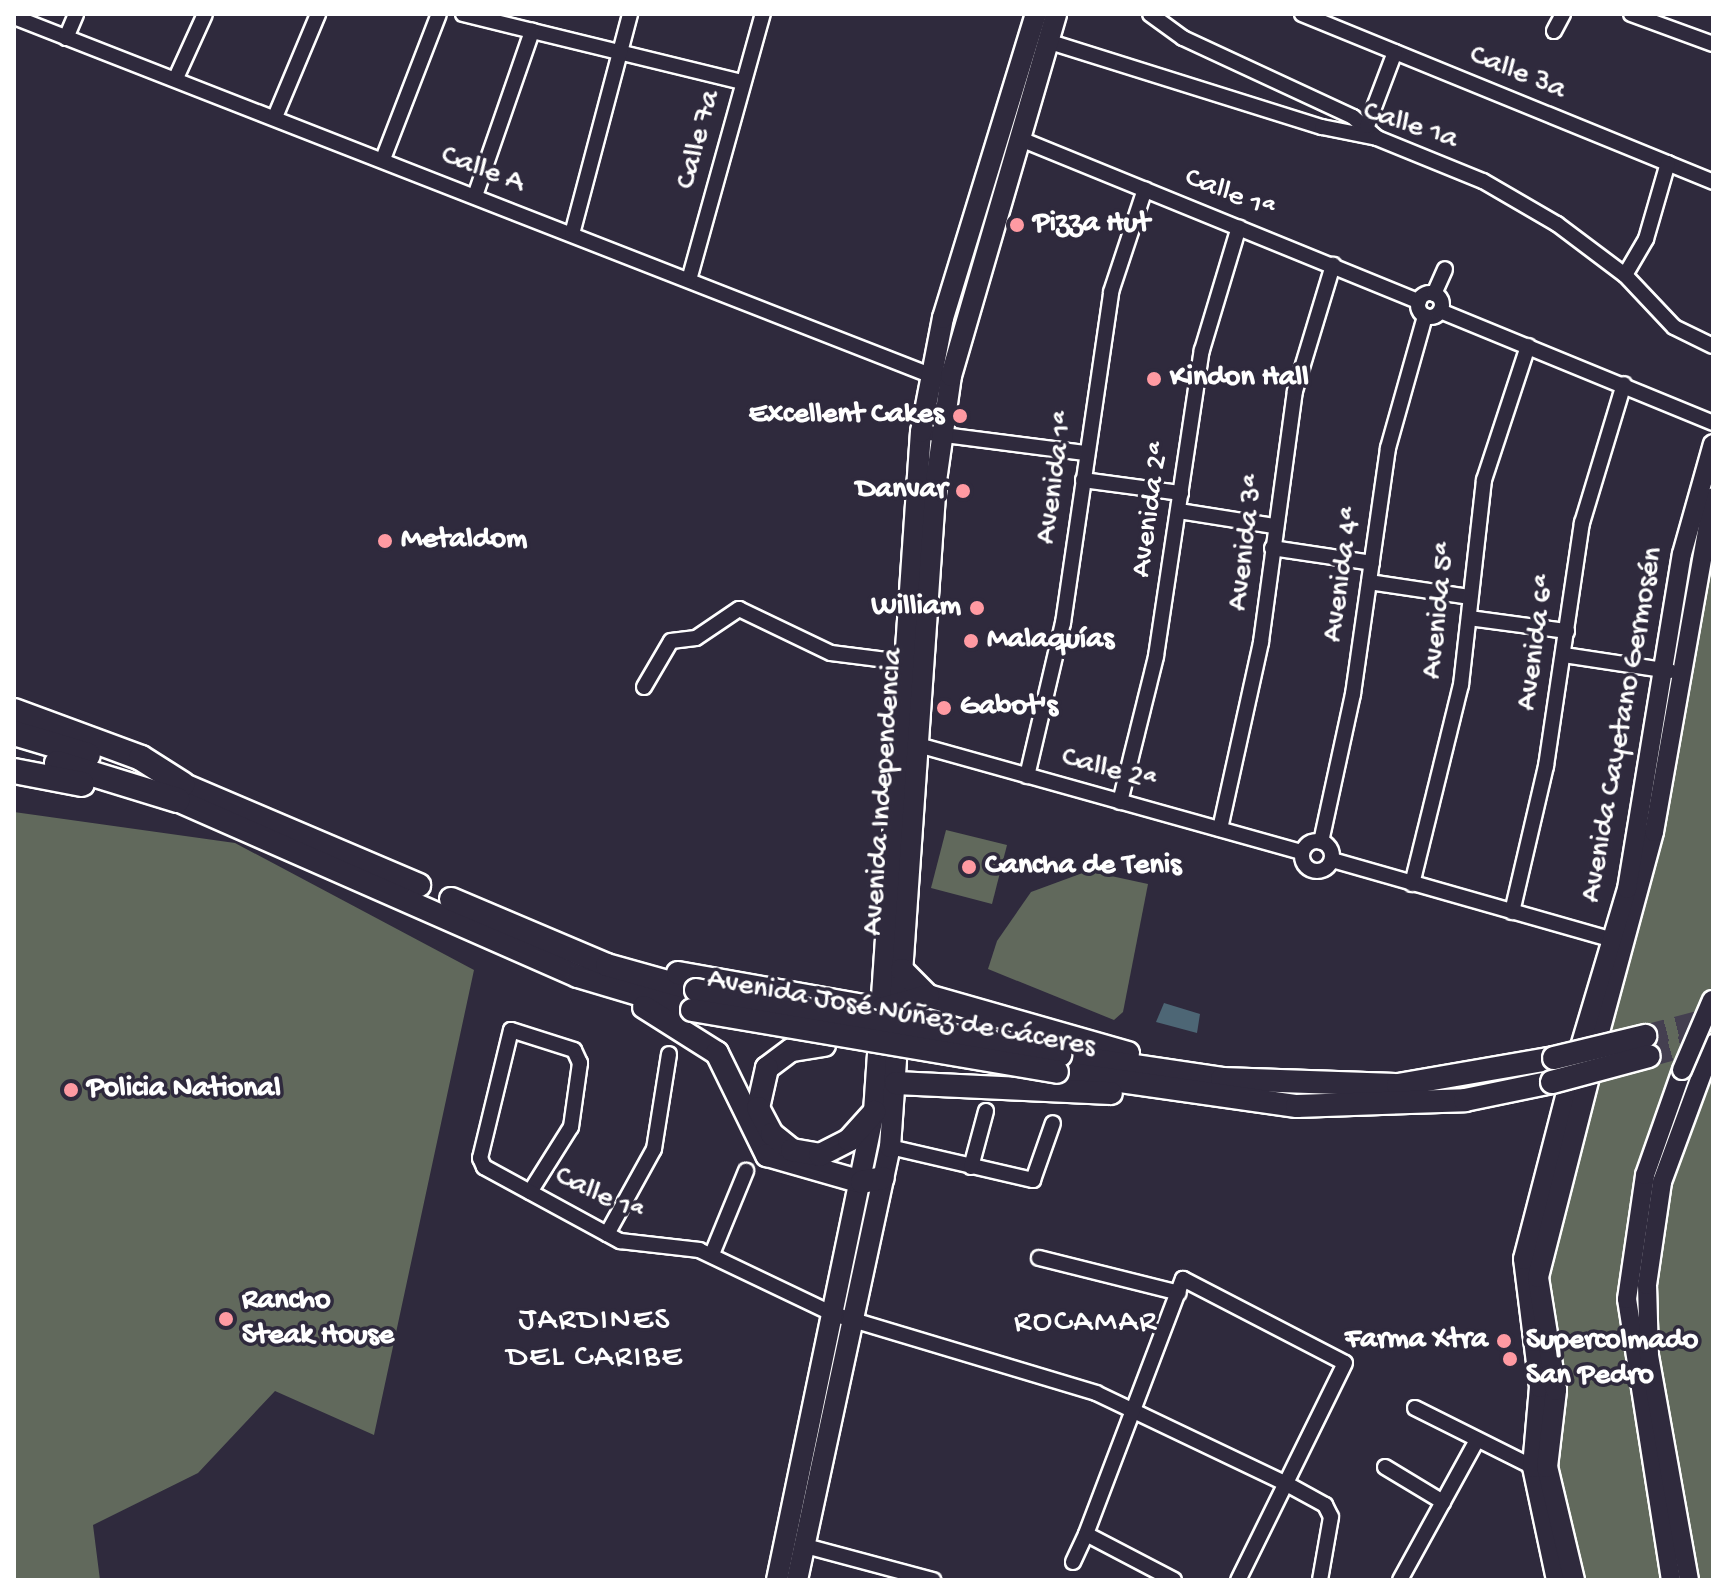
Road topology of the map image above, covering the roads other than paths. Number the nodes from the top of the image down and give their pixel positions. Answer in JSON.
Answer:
{"nodes":[{"id":1,"x":76,"y":14,"type":"edge"},
{"id":2,"x":205,"y":14,"type":"edge"},
{"id":3,"x":318,"y":14,"type":"edge"},
{"id":4,"x":439,"y":14,"type":"edge"},
{"id":5,"x":463,"y":14,"type":"edge"},
{"id":6,"x":630,"y":14,"type":"edge"},
{"id":7,"x":763,"y":14,"type":"edge"},
{"id":8,"x":1036,"y":14,"type":"edge"},
{"id":9,"x":1056,"y":14,"type":"edge"},
{"id":10,"x":1150,"y":14,"type":"edge"},
{"id":11,"x":1302,"y":14,"type":"edge"},
{"id":12,"x":1563,"y":14,"type":"edge"},
{"id":13,"x":1631,"y":14,"type":"edge"},
{"id":14,"x":14,"y":17,"type":"edge"},
{"id":15,"x":532,"y":31,"type":"junction"},
{"id":16,"x":1554,"y":31,"type":"dead end"},
{"id":17,"x":66,"y":38,"type":"junction"},
{"id":18,"x":1047,"y":41,"type":"junction"},
{"id":19,"x":1713,"y":44,"type":"edge"},
{"id":20,"x":620,"y":51,"type":"junction"},
{"id":21,"x":1395,"y":52,"type":"junction"},
{"id":22,"x":176,"y":78,"type":"junction"},
{"id":23,"x":742,"y":82,"type":"junction"},
{"id":24,"x":275,"y":117,"type":"junction"},
{"id":25,"x":1372,"y":132,"type":"junction"},
{"id":26,"x":1018,"y":138,"type":"junction"},
{"id":27,"x":383,"y":159,"type":"junction"},
{"id":28,"x":1668,"y":163,"type":"junction"},
{"id":29,"x":1713,"y":182,"type":"edge"},
{"id":30,"x":1145,"y":189,"type":"junction"},
{"id":31,"x":475,"y":196,"type":"junction"},
{"id":32,"x":1239,"y":227,"type":"junction"},
{"id":33,"x":572,"y":234,"type":"junction"},
{"id":34,"x":1333,"y":265,"type":"junction"},
{"id":35,"x":1445,"y":269,"type":"dead end"},
{"id":36,"x":1625,"y":275,"type":"junction"},
{"id":37,"x":689,"y":280,"type":"junction"},
{"id":38,"x":1434,"y":294,"type":"junction"},
{"id":39,"x":1422,"y":309,"type":"junction"},
{"id":40,"x":1440,"y":311,"type":"junction"},
{"id":41,"x":1528,"y":346,"type":"junction"},
{"id":42,"x":1713,"y":346,"type":"edge"},
{"id":43,"x":930,"y":375,"type":"junction"},
{"id":44,"x":1624,"y":384,"type":"junction"},
{"id":45,"x":1713,"y":423,"type":"edge"},
{"id":46,"x":921,"y":432,"type":"junction"},
{"id":47,"x":942,"y":434,"type":"junction"},
{"id":48,"x":1713,"y":444,"type":"edge"},
{"id":49,"x":1086,"y":453,"type":"junction"},
{"id":50,"x":1083,"y":480,"type":"junction"},
{"id":51,"x":1181,"y":493,"type":"junction"},
{"id":52,"x":1713,"y":497,"type":"edge"},
{"id":53,"x":1179,"y":511,"type":"junction"},
{"id":54,"x":1274,"y":526,"type":"junction"},
{"id":55,"x":1272,"y":548,"type":"junction"},
{"id":56,"x":1372,"y":563,"type":"junction"},
{"id":57,"x":1369,"y":582,"type":"junction"},
{"id":58,"x":1469,"y":597,"type":"junction"},
{"id":59,"x":1469,"y":618,"type":"junction"},
{"id":60,"x":1567,"y":631,"type":"junction"},
{"id":61,"x":1564,"y":655,"type":"junction"},
{"id":62,"x":902,"y":662,"type":"junction"},
{"id":63,"x":1671,"y":671,"type":"junction"},
{"id":64,"x":644,"y":687,"type":"dead end"},
{"id":65,"x":14,"y":711,"type":"edge"},
{"id":66,"x":14,"y":733,"type":"edge"},
{"id":67,"x":899,"y":740,"type":"junction"},
{"id":68,"x":920,"y":746,"type":"junction"},
{"id":69,"x":14,"y":750,"type":"edge"},
{"id":70,"x":14,"y":771,"type":"edge"},
{"id":71,"x":1027,"y":776,"type":"junction"},
{"id":72,"x":179,"y":792,"type":"junction"},
{"id":73,"x":1120,"y":802,"type":"junction"},
{"id":74,"x":1220,"y":829,"type":"junction"},
{"id":75,"x":1321,"y":842,"type":"junction"},
{"id":76,"x":1302,"y":852,"type":"junction"},
{"id":77,"x":1332,"y":860,"type":"junction"},
{"id":78,"x":902,"y":870,"type":"junction"},
{"id":79,"x":1412,"y":884,"type":"junction"},
{"id":80,"x":1512,"y":912,"type":"junction"},
{"id":81,"x":1619,"y":942,"type":"junction"},
{"id":82,"x":580,"y":965,"type":"junction"},
{"id":83,"x":902,"y":970,"type":"junction"},
{"id":84,"x":928,"y":996,"type":"junction"},
{"id":85,"x":694,"y":1000,"type":"junction"},
{"id":86,"x":1713,"y":1000,"type":"edge"},
{"id":87,"x":890,"y":1009,"type":"junction"},
{"id":88,"x":1713,"y":1044,"type":"edge"},
{"id":89,"x":669,"y":1054,"type":"dead end"},
{"id":90,"x":1574,"y":1059,"type":"junction"},
{"id":91,"x":976,"y":1060,"type":"junction"},
{"id":92,"x":1058,"y":1063,"type":"junction"},
{"id":93,"x":896,"y":1083,"type":"junction"},
{"id":94,"x":1217,"y":1089,"type":"junction"},
{"id":95,"x":986,"y":1111,"type":"dead end"},
{"id":96,"x":874,"y":1112,"type":"junction"},
{"id":97,"x":1053,"y":1123,"type":"dead end"},
{"id":98,"x":890,"y":1147,"type":"junction"},
{"id":99,"x":971,"y":1167,"type":"junction"},
{"id":100,"x":746,"y":1171,"type":"dead end"},
{"id":101,"x":872,"y":1180,"type":"junction"},
{"id":102,"x":530,"y":1192,"type":"junction"},
{"id":103,"x":607,"y":1234,"type":"junction"},
{"id":104,"x":712,"y":1254,"type":"junction"},
{"id":105,"x":1039,"y":1258,"type":"dead end"},
{"id":106,"x":1181,"y":1286,"type":"junction"},
{"id":107,"x":842,"y":1317,"type":"junction"},
{"id":108,"x":1415,"y":1408,"type":"dead end"},
{"id":109,"x":1137,"y":1410,"type":"junction"},
{"id":110,"x":1477,"y":1440,"type":"junction"},
{"id":111,"x":811,"y":1453,"type":"junction"},
{"id":112,"x":1385,"y":1467,"type":"dead end"},
{"id":113,"x":1533,"y":1467,"type":"junction"},
{"id":114,"x":1285,"y":1483,"type":"junction"},
{"id":115,"x":1443,"y":1502,"type":"junction"},
{"id":116,"x":1086,"y":1534,"type":"junction"},
{"id":117,"x":802,"y":1545,"type":"junction"},
{"id":118,"x":1073,"y":1562,"type":"dead end"},
{"id":119,"x":777,"y":1580,"type":"edge"},
{"id":120,"x":797,"y":1580,"type":"edge"},
{"id":121,"x":933,"y":1580,"type":"edge"},
{"id":122,"x":1174,"y":1580,"type":"edge"},
{"id":123,"x":1238,"y":1580,"type":"edge"},
{"id":124,"x":1321,"y":1580,"type":"edge"},
{"id":125,"x":1400,"y":1580,"type":"edge"},
{"id":126,"x":1557,"y":1580,"type":"edge"},
{"id":127,"x":1574,"y":1580,"type":"edge"},
{"id":128,"x":1671,"y":1580,"type":"edge"},
{"id":129,"x":1689,"y":1580,"type":"edge"}],
"edges":[{"from":1,"to":17,"type":"street"},
{"from":2,"to":22,"type":"street"},
{"from":3,"to":24,"type":"street"},
{"from":4,"to":27,"type":"street"},
{"from":5,"to":15,"type":"street"},
{"from":6,"to":20,"type":"street"},
{"from":7,"to":23,"type":"street","name":"Calle 7a"},
{"from":8,"to":43,"type":"main road","name":"Avenida Independencia"},
{"from":9,"to":18,"type":"main road","name":"Avenida Independencia"},
{"from":10,"to":25,"type":"street"},
{"from":11,"to":21,"type":"street","name":"Calle 3a"},
{"from":12,"to":16,"type":"street"},
{"from":13,"to":19,"type":"street"},
{"from":14,"to":17,"type":"street","name":"Calle A"},
{"from":15,"to":20,"type":"street"},
{"from":15,"to":31,"type":"street"},
{"from":17,"to":22,"type":"street","name":"Calle A"},
{"from":18,"to":25,"type":"street","name":"Calle 1a"},
{"from":18,"to":26,"type":"main road","name":"Avenida Independencia"},
{"from":20,"to":23,"type":"street"},
{"from":20,"to":33,"type":"street"},
{"from":21,"to":25,"type":"street"},
{"from":21,"to":28,"type":"street","name":"Calle 3a"},
{"from":22,"to":24,"type":"street","name":"Calle A"},
{"from":23,"to":37,"type":"street","name":"Calle 7a"},
{"from":24,"to":27,"type":"street","name":"Calle A"},
{"from":25,"to":36,"type":"street","name":"Calle 1a"},
{"from":26,"to":30,"type":"street","name":"Calle 1ª"},
{"from":26,"to":47,"type":"main road","name":"Avenida Independencia"},
{"from":27,"to":31,"type":"street","name":"Calle A"},
{"from":28,"to":29,"type":"street","name":"Calle 3a"},
{"from":28,"to":36,"type":"street"},
{"from":30,"to":32,"type":"street","name":"Calle 1ª"},
{"from":30,"to":49,"type":"street","name":"Avenida 1ª"},
{"from":31,"to":33,"type":"street","name":"Calle A"},
{"from":32,"to":34,"type":"street","name":"Calle 1ª"},
{"from":32,"to":51,"type":"street","name":"Avenida 2ª"},
{"from":33,"to":37,"type":"street","name":"Calle A"},
{"from":34,"to":39,"type":"street","name":"Calle 1ª"},
{"from":34,"to":54,"type":"street","name":"Avenida 3ª"},
{"from":35,"to":38,"type":"street"},
{"from":36,"to":42,"type":"street","name":"Calle 1a"},
{"from":37,"to":43,"type":"street","name":"Calle A"},
{"from":38,"to":39,"type":"street"},
{"from":38,"to":40,"type":"street"},
{"from":39,"to":40,"type":"street"},
{"from":39,"to":56,"type":"street","name":"Avenida 4ª"},
{"from":40,"to":41,"type":"street"},
{"from":41,"to":44,"type":"street"},
{"from":41,"to":58,"type":"street","name":"Avenida 5ª"},
{"from":43,"to":46,"type":"main road","name":"Avenida Independencia"},
{"from":44,"to":45,"type":"street"},
{"from":44,"to":60,"type":"street","name":"Avenida 6ª"},
{"from":46,"to":47,"type":"street"},
{"from":46,"to":62,"type":"main road","name":"Avenida Independencia"},
{"from":47,"to":49,"type":"street"},
{"from":47,"to":68,"type":"main road","name":"Avenida Independencia"},
{"from":48,"to":63,"type":"street","name":"Avenida Cayetano Germosén"},
{"from":49,"to":50,"type":"street","name":"Avenida 1ª"},
{"from":50,"to":51,"type":"street"},
{"from":50,"to":71,"type":"street","name":"Avenida 1ª"},
{"from":51,"to":53,"type":"street","name":"Avenida 2ª"},
{"from":52,"to":63,"type":"street","name":"Avenida Cayetano Germosén"},
{"from":53,"to":54,"type":"street"},
{"from":53,"to":73,"type":"street","name":"Avenida 2ª"},
{"from":54,"to":55,"type":"street","name":"Avenida 3ª"},
{"from":55,"to":56,"type":"street"},
{"from":55,"to":74,"type":"street","name":"Avenida 3ª"},
{"from":56,"to":57,"type":"street","name":"Avenida 4ª"},
{"from":57,"to":58,"type":"street"},
{"from":57,"to":75,"type":"street","name":"Avenida 4ª"},
{"from":58,"to":59,"type":"street","name":"Avenida 5ª"},
{"from":59,"to":60,"type":"street"},
{"from":59,"to":79,"type":"street","name":"Avenida 5ª"},
{"from":60,"to":61,"type":"street","name":"Avenida 6ª"},
{"from":61,"to":63,"type":"street"},
{"from":61,"to":80,"type":"street","name":"Avenida 6ª"},
{"from":62,"to":64,"type":"street"},
{"from":62,"to":67,"type":"main road","name":"Avenida Independencia"},
{"from":63,"to":81,"type":"street","name":"Avenida Cayetano Germosén"},
{"from":65,"to":72,"type":"highway"},
{"from":66,"to":72,"type":"highway"},
{"from":67,"to":68,"type":"street","name":"Calle 2ª"},
{"from":67,"to":78,"type":"main road","name":"Avenida Independencia"},
{"from":68,"to":71,"type":"street","name":"Calle 2ª"},
{"from":68,"to":78,"type":"main road","name":"Avenida Independencia"},
{"from":69,"to":72,"type":"highway"},
{"from":70,"to":72,"type":"highway"},
{"from":71,"to":73,"type":"street","name":"Calle 2ª"},
{"from":72,"to":82,"type":"main road","name":"Avenida José Núñez de Cáceres"},
{"from":73,"to":74,"type":"street","name":"Calle 2ª"},
{"from":74,"to":76,"type":"street","name":"Calle 2ª"},
{"from":75,"to":76,"type":"street"},
{"from":75,"to":77,"type":"street"},
{"from":76,"to":77,"type":"street","name":"Calle 2ª"},
{"from":77,"to":79,"type":"street"},
{"from":78,"to":83,"type":"main road","name":"Avenida Independencia"},
{"from":78,"to":87,"type":"main road","name":"Avenida Independencia"},
{"from":79,"to":80,"type":"street"},
{"from":80,"to":81,"type":"street"},
{"from":81,"to":90,"type":"street","name":"Avenida Cayetano Germosén"},
{"from":82,"to":85,"type":"main road","name":"Avenida José Núñez de Cáceres"},
{"from":82,"to":87,"type":"main road"},
{"from":82,"to":101,"type":"main road"},
{"from":83,"to":84,"type":"main road"},
{"from":83,"to":87,"type":"main road","name":"Avenida Independencia"},
{"from":84,"to":87,"type":"main road"},
{"from":84,"to":94,"type":"main road"},
{"from":85,"to":91,"type":"main road","name":"Avenida José Núñez de Cáceres","bridge":true},
{"from":85,"to":92,"type":"main road","name":"Avenida José Núñez de Cáceres","bridge":true},
{"from":86,"to":128,"type":"street","bridge":true},
{"from":87,"to":93,"type":"main road","name":"Avenida Independencia"},
{"from":87,"to":96,"type":"main road","name":"Avenida Independencia"},
{"from":88,"to":129,"type":"street"},
{"from":89,"to":103,"type":"street"},
{"from":90,"to":94,"type":"main road","name":"Avenida José Núñez de Cáceres"},
{"from":90,"to":94,"type":"main road","name":"Avenida José Núñez de Cáceres","bridge":true},
{"from":90,"to":113,"type":"main road"},
{"from":90,"to":127,"type":"main road"},
{"from":91,"to":92,"type":"main road","name":"Avenida José Núñez de Cáceres","bridge":true},
{"from":91,"to":96,"type":"main road","bridge":true},
{"from":92,"to":94,"type":"main road","name":"Avenida José Núñez de Cáceres"},
{"from":93,"to":94,"type":"main road"},
{"from":93,"to":98,"type":"main road","name":"Avenida Independencia"},
{"from":95,"to":99,"type":"street"},
{"from":96,"to":101,"type":"main road","name":"Avenida Independencia"},
{"from":97,"to":99,"type":"street"},
{"from":98,"to":99,"type":"street"},
{"from":98,"to":101,"type":"main road","name":"Avenida Independencia"},
{"from":100,"to":104,"type":"street"},
{"from":101,"to":107,"type":"main road","name":"Avenida Independencia"},
{"from":102,"to":102,"type":"street","name":"Calle 1ª"},
{"from":102,"to":103,"type":"street","name":"Calle 1ª"},
{"from":103,"to":104,"type":"street","name":"Calle 1ª"},
{"from":104,"to":107,"type":"street","name":"Calle 1ª"},
{"from":105,"to":106,"type":"street"},
{"from":106,"to":109,"type":"street"},
{"from":106,"to":114,"type":"street"},
{"from":107,"to":109,"type":"street","name":"Calle 1ª"},
{"from":107,"to":111,"type":"main road","name":"Avenida Independencia"},
{"from":108,"to":110,"type":"street"},
{"from":109,"to":114,"type":"street","name":"Calle 1ª"},
{"from":109,"to":116,"type":"street"},
{"from":110,"to":113,"type":"street"},
{"from":110,"to":115,"type":"street"},
{"from":111,"to":117,"type":"main road","name":"Avenida Independencia"},
{"from":111,"to":119,"type":"main road","name":"Avenida Independencia"},
{"from":112,"to":115,"type":"street"},
{"from":113,"to":126,"type":"main road"},
{"from":114,"to":123,"type":"street"},
{"from":114,"to":124,"type":"street","name":"Calle 1ª"},
{"from":115,"to":125,"type":"street"},
{"from":116,"to":118,"type":"street"},
{"from":116,"to":122,"type":"street"},
{"from":117,"to":120,"type":"main road","name":"Avenida Independencia"},
{"from":117,"to":121,"type":"street"}]}
